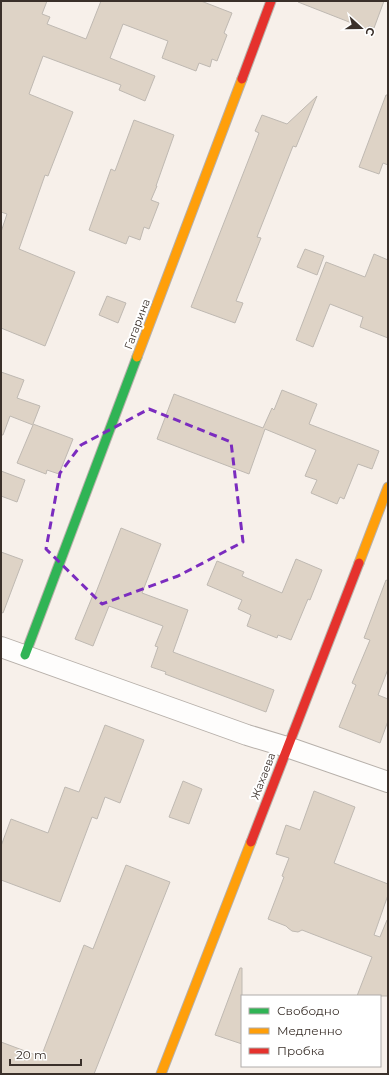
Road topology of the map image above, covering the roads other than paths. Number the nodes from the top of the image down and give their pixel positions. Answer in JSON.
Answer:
{"nodes":[{"id":1,"x":271,"y":1,"type":"edge"},
{"id":2,"x":388,"y":487,"type":"edge"},
{"id":3,"x":1,"y":647,"type":"edge"},
{"id":4,"x":25,"y":655,"type":"junction"},
{"id":5,"x":287,"y":747,"type":"junction"},
{"id":6,"x":388,"y":782,"type":"edge"},
{"id":7,"x":161,"y":1074,"type":"edge"}],
"edges":[{"from":1,"to":4,"type":"street","name":"Гагарина"},
{"from":2,"to":5,"type":"street","name":"Жахаева"},
{"from":3,"to":4,"type":"street"},
{"from":4,"to":5,"type":"street"},
{"from":5,"to":6,"type":"street"},
{"from":5,"to":7,"type":"street","name":"Жахаева"}]}
